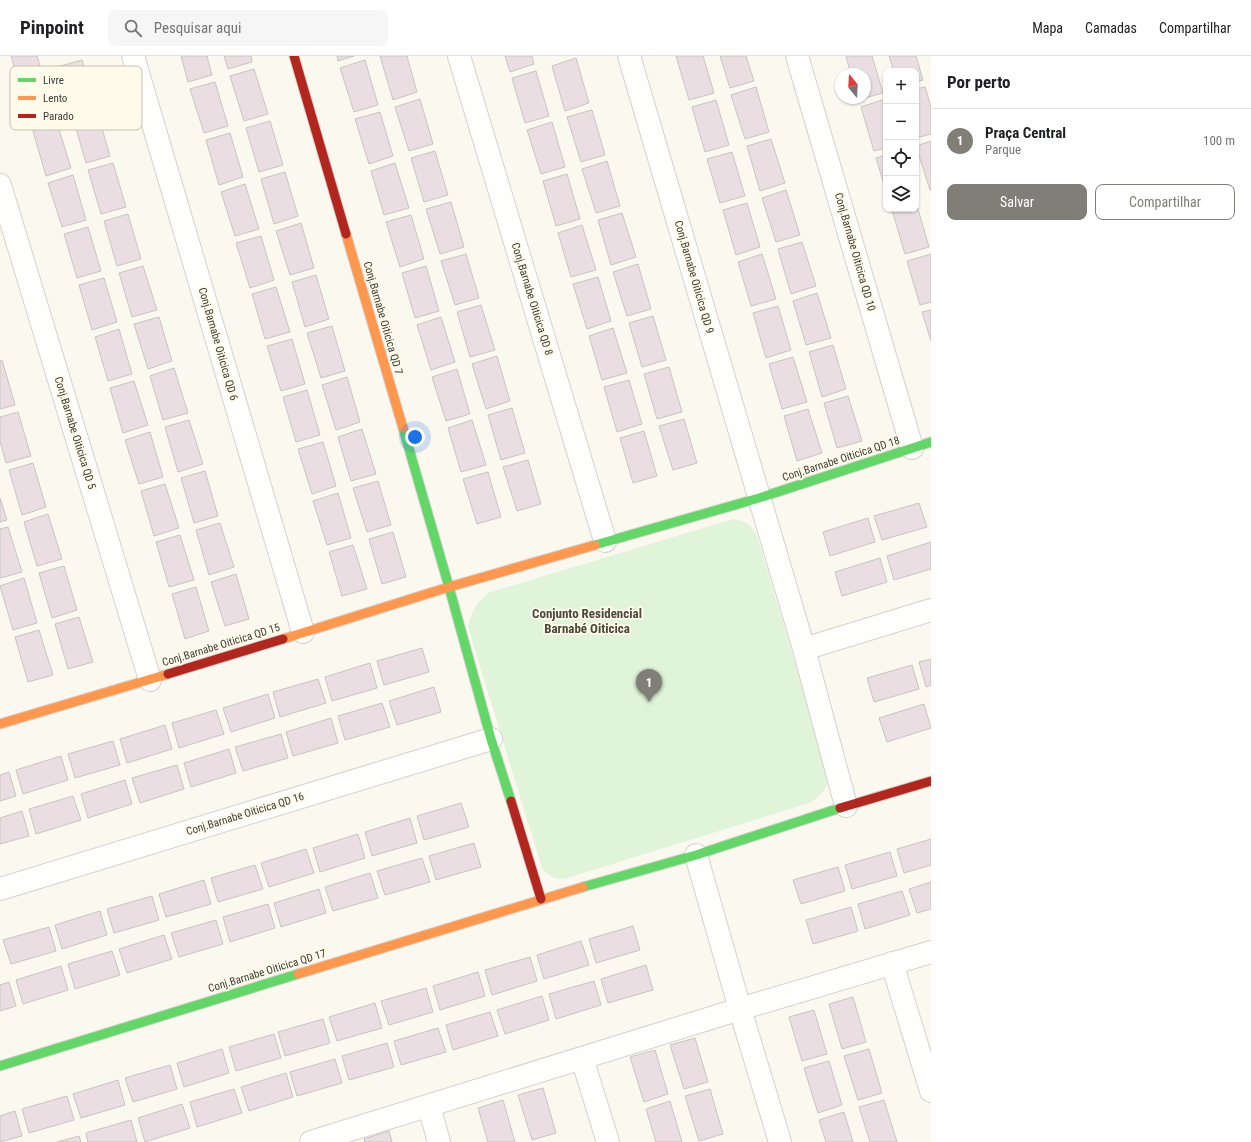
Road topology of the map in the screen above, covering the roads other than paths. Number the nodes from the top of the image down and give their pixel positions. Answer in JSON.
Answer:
{"nodes":[{"id":1,"x":133,"y":56,"type":"edge"},
{"id":2,"x":294,"y":56,"type":"edge"},
{"id":3,"x":459,"y":56,"type":"edge"},
{"id":4,"x":629,"y":56,"type":"edge"},
{"id":5,"x":797,"y":56,"type":"edge"},
{"id":6,"x":136,"y":66,"type":"edge"},
{"id":7,"x":142,"y":86,"type":"edge"},
{"id":8,"x":0,"y":185,"type":"edge"},
{"id":9,"x":922,"y":445,"type":"edge"},
{"id":10,"x":759,"y":498,"type":"junction"},
{"id":11,"x":605,"y":542,"type":"junction"},
{"id":12,"x":449,"y":587,"type":"junction"},
{"id":13,"x":931,"y":610,"type":"edge"},
{"id":14,"x":304,"y":632,"type":"junction"},
{"id":15,"x":804,"y":648,"type":"junction"},
{"id":16,"x":150,"y":680,"type":"junction"},
{"id":17,"x":0,"y":724,"type":"edge"},
{"id":18,"x":491,"y":739,"type":"junction"},
{"id":19,"x":931,"y":781,"type":"edge"},
{"id":20,"x":846,"y":806,"type":"junction"},
{"id":21,"x":696,"y":855,"type":"junction"},
{"id":22,"x":0,"y":889,"type":"edge"},
{"id":23,"x":541,"y":899,"type":"junction"},
{"id":24,"x":931,"y":952,"type":"edge"},
{"id":25,"x":892,"y":964,"type":"junction"},
{"id":26,"x":740,"y":1009,"type":"junction"},
{"id":27,"x":582,"y":1058,"type":"junction"},
{"id":28,"x":0,"y":1066,"type":"edge"},
{"id":29,"x":931,"y":1091,"type":"edge"},
{"id":30,"x":429,"y":1106,"type":"junction"},
{"id":31,"x":311,"y":1142,"type":"edge"},
{"id":32,"x":439,"y":1142,"type":"edge"},
{"id":33,"x":608,"y":1142,"type":"edge"},
{"id":34,"x":780,"y":1142,"type":"edge"}],
"edges":[{"from":1,"to":6,"type":"street","name":"Conj.Barnabe Oiticica QD 6"},
{"from":2,"to":12,"type":"street","name":"Conj.Barnabe Oiticica QD 7"},
{"from":3,"to":11,"type":"street","name":"Conj.Barnabe Oiticica QD 8"},
{"from":4,"to":10,"type":"street","name":"Conj.Barnabe Oiticica QD 9"},
{"from":5,"to":9,"type":"street","name":"Conj.Barnabe Oiticica QD 10"},
{"from":7,"to":14,"type":"street","name":"Conj.Barnabe Oiticica QD 6"},
{"from":8,"to":16,"type":"street","name":"Conj.Barnabe Oiticica QD 5"},
{"from":9,"to":10,"type":"street","name":"Conj.Barnabe Oiticica QD 18"},
{"from":10,"to":11,"type":"street","name":"Conj.Barnabe Oiticica QD 18"},
{"from":10,"to":15,"type":"street","name":"Conj.Barnabe Oiticica QD 9"},
{"from":11,"to":12,"type":"street","name":"Conj.Barnabe Oiticica QD 15"},
{"from":12,"to":14,"type":"street","name":"Conj.Barnabe Oiticica QD 15"},
{"from":12,"to":18,"type":"street","name":"Conj.Barnabe Oiticica QD 7"},
{"from":13,"to":15,"type":"street"},
{"from":14,"to":16,"type":"street","name":"Conj.Barnabe Oiticica QD 15"},
{"from":15,"to":20,"type":"street","name":"Conj.Barnabe Oiticica QD 9"},
{"from":16,"to":17,"type":"street","name":"Conj.Barnabe Oiticica QD 15"},
{"from":18,"to":22,"type":"street","name":"Conj.Barnabe Oiticica QD 16"},
{"from":18,"to":23,"type":"street","name":"Conj.Barnabe Oiticica QD 7"},
{"from":19,"to":20,"type":"street","name":"Conj.Barnabe Oiticica QD 17"},
{"from":20,"to":21,"type":"street","name":"Conj.Barnabe Oiticica QD 17"},
{"from":21,"to":23,"type":"street","name":"Conj.Barnabe Oiticica QD 17"},
{"from":21,"to":26,"type":"street"},
{"from":23,"to":28,"type":"street","name":"Conj.Barnabe Oiticica QD 17"},
{"from":24,"to":25,"type":"street"},
{"from":25,"to":26,"type":"street"},
{"from":25,"to":29,"type":"street"},
{"from":26,"to":27,"type":"street"},
{"from":26,"to":34,"type":"street"},
{"from":27,"to":30,"type":"street"},
{"from":27,"to":33,"type":"street"},
{"from":30,"to":31,"type":"street"},
{"from":30,"to":32,"type":"street"}]}
